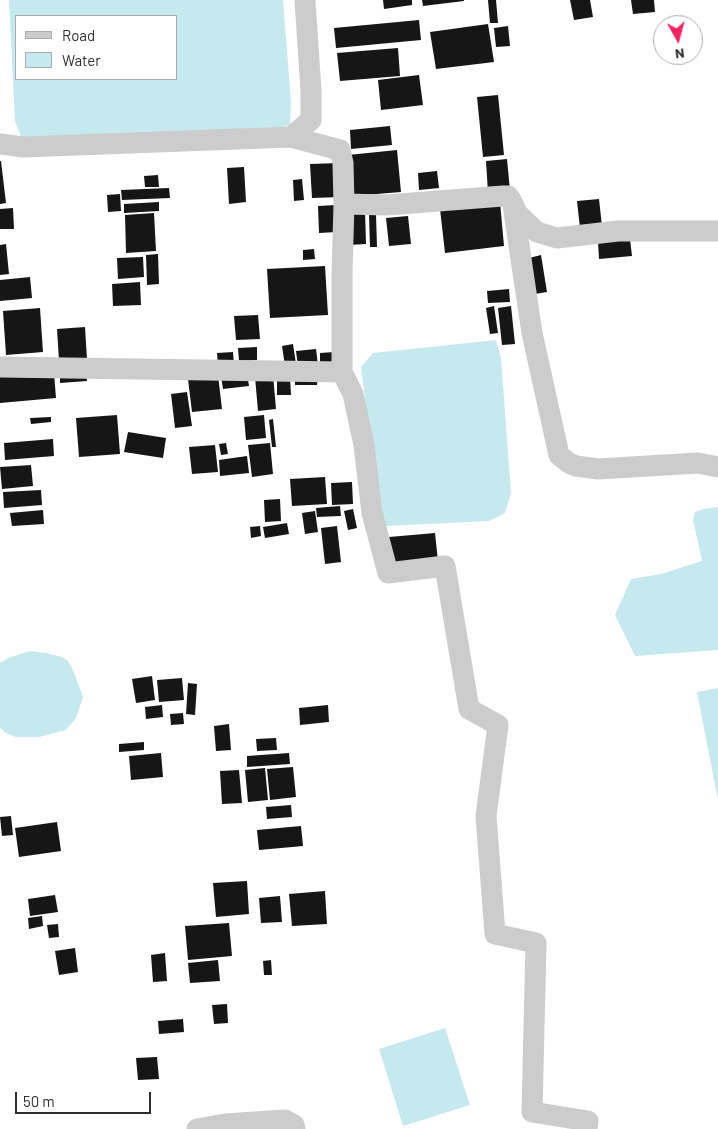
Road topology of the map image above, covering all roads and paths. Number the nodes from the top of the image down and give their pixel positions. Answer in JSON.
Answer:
{"nodes":[{"id":1,"x":304,"y":0,"type":"edge"},
{"id":2,"x":291,"y":137,"type":"junction"},
{"id":3,"x":0,"y":144,"type":"edge"},
{"id":4,"x":344,"y":204,"type":"junction"},
{"id":5,"x":513,"y":205,"type":"junction"},
{"id":6,"x":718,"y":231,"type":"edge"},
{"id":7,"x":0,"y":368,"type":"edge"},
{"id":8,"x":342,"y":372,"type":"junction"},
{"id":9,"x":718,"y":467,"type":"edge"},
{"id":10,"x":197,"y":1129,"type":"edge"},
{"id":11,"x":295,"y":1129,"type":"edge"},
{"id":12,"x":588,"y":1129,"type":"edge"}],
"edges":[{"from":1,"to":2,"type":"street"},
{"from":2,"to":3,"type":"street"},
{"from":2,"to":4,"type":"street"},
{"from":4,"to":5,"type":"street"},
{"from":4,"to":8,"type":"street"},
{"from":5,"to":6,"type":"street"},
{"from":5,"to":9,"type":"street"},
{"from":7,"to":8,"type":"street"},
{"from":8,"to":12,"type":"street"},
{"from":10,"to":11,"type":"street"}]}
